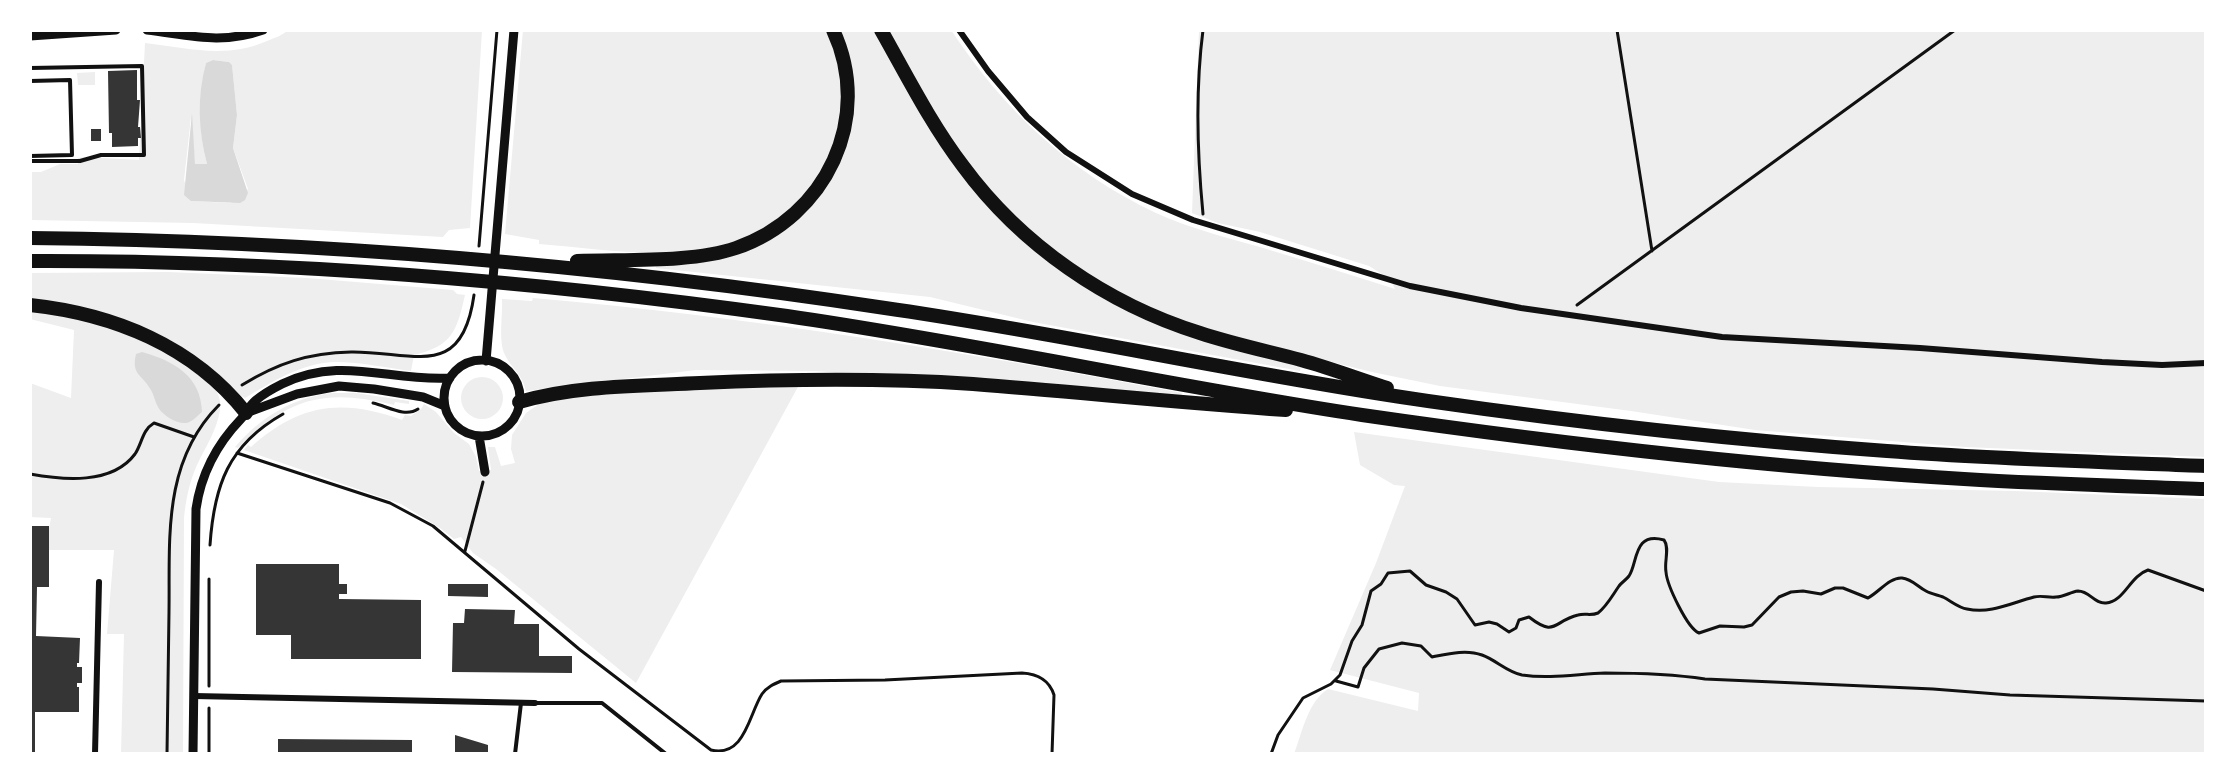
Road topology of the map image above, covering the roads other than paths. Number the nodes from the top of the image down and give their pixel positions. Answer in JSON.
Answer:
{"nodes":[{"id":1,"x":116,"y":30,"type":"edge"},
{"id":2,"x":147,"y":30,"type":"edge"},
{"id":3,"x":263,"y":30,"type":"edge"},
{"id":4,"x":513,"y":30,"type":"edge"},
{"id":5,"x":833,"y":30,"type":"edge"},
{"id":6,"x":881,"y":30,"type":"edge"},
{"id":7,"x":959,"y":30,"type":"edge"},
{"id":8,"x":216,"y":35,"type":"edge"},
{"id":9,"x":30,"y":36,"type":"edge"},
{"id":10,"x":30,"y":68,"type":"edge"},
{"id":11,"x":30,"y":81,"type":"edge"},
{"id":12,"x":30,"y":156,"type":"edge"},
{"id":13,"x":30,"y":161,"type":"edge"},
{"id":14,"x":30,"y":238,"type":"edge"},
{"id":15,"x":30,"y":261,"type":"edge"},
{"id":16,"x":518,"y":263,"type":"junction"},
{"id":17,"x":30,"y":305,"type":"edge"},
{"id":18,"x":486,"y":361,"type":"junction"},
{"id":19,"x":2206,"y":363,"type":"edge"},
{"id":20,"x":450,"y":378,"type":"junction"},
{"id":21,"x":1426,"y":401,"type":"junction"},
{"id":22,"x":519,"y":402,"type":"junction"},
{"id":23,"x":445,"y":406,"type":"junction"},
{"id":24,"x":246,"y":413,"type":"junction"},
{"id":25,"x":1363,"y":415,"type":"junction"},
{"id":26,"x":479,"y":436,"type":"junction"},
{"id":27,"x":2206,"y":466,"type":"edge"},
{"id":28,"x":485,"y":472,"type":"road end"},
{"id":29,"x":2206,"y":489,"type":"edge"},
{"id":30,"x":99,"y":582,"type":"dead end"},
{"id":31,"x":194,"y":696,"type":"junction"},
{"id":32,"x":521,"y":703,"type":"junction"},
{"id":33,"x":535,"y":703,"type":"joint"},
{"id":34,"x":95,"y":754,"type":"edge"},
{"id":35,"x":193,"y":754,"type":"edge"},
{"id":36,"x":515,"y":754,"type":"edge"},
{"id":37,"x":666,"y":754,"type":"edge"}],
"edges":[{"from":1,"to":9,"type":"street"},
{"from":2,"to":8,"type":"street"},
{"from":3,"to":8,"type":"street"},
{"from":4,"to":18,"type":"street"},
{"from":5,"to":16,"type":"highway"},
{"from":6,"to":21,"type":"highway"},
{"from":7,"to":19,"type":"street"},
{"from":10,"to":13,"type":"lane"},
{"from":11,"to":12,"type":"lane"},
{"from":14,"to":16,"type":"highway"},
{"from":15,"to":25,"type":"highway"},
{"from":16,"to":21,"type":"highway"},
{"from":17,"to":24,"type":"highway"},
{"from":18,"to":20,"type":"street"},
{"from":18,"to":22,"type":"street"},
{"from":20,"to":23,"type":"street"},
{"from":20,"to":24,"type":"street"},
{"from":21,"to":27,"type":"highway"},
{"from":22,"to":25,"type":"highway"},
{"from":22,"to":26,"type":"street"},
{"from":23,"to":24,"type":"street"},
{"from":23,"to":26,"type":"street"},
{"from":24,"to":31,"type":"street"},
{"from":25,"to":29,"type":"highway"},
{"from":26,"to":28,"type":"street"},
{"from":30,"to":34,"type":"street"},
{"from":31,"to":32,"type":"street"},
{"from":31,"to":35,"type":"street"},
{"from":32,"to":33,"type":"street"},
{"from":32,"to":36,"type":"lane"},
{"from":33,"to":37,"type":"lane"}]}
